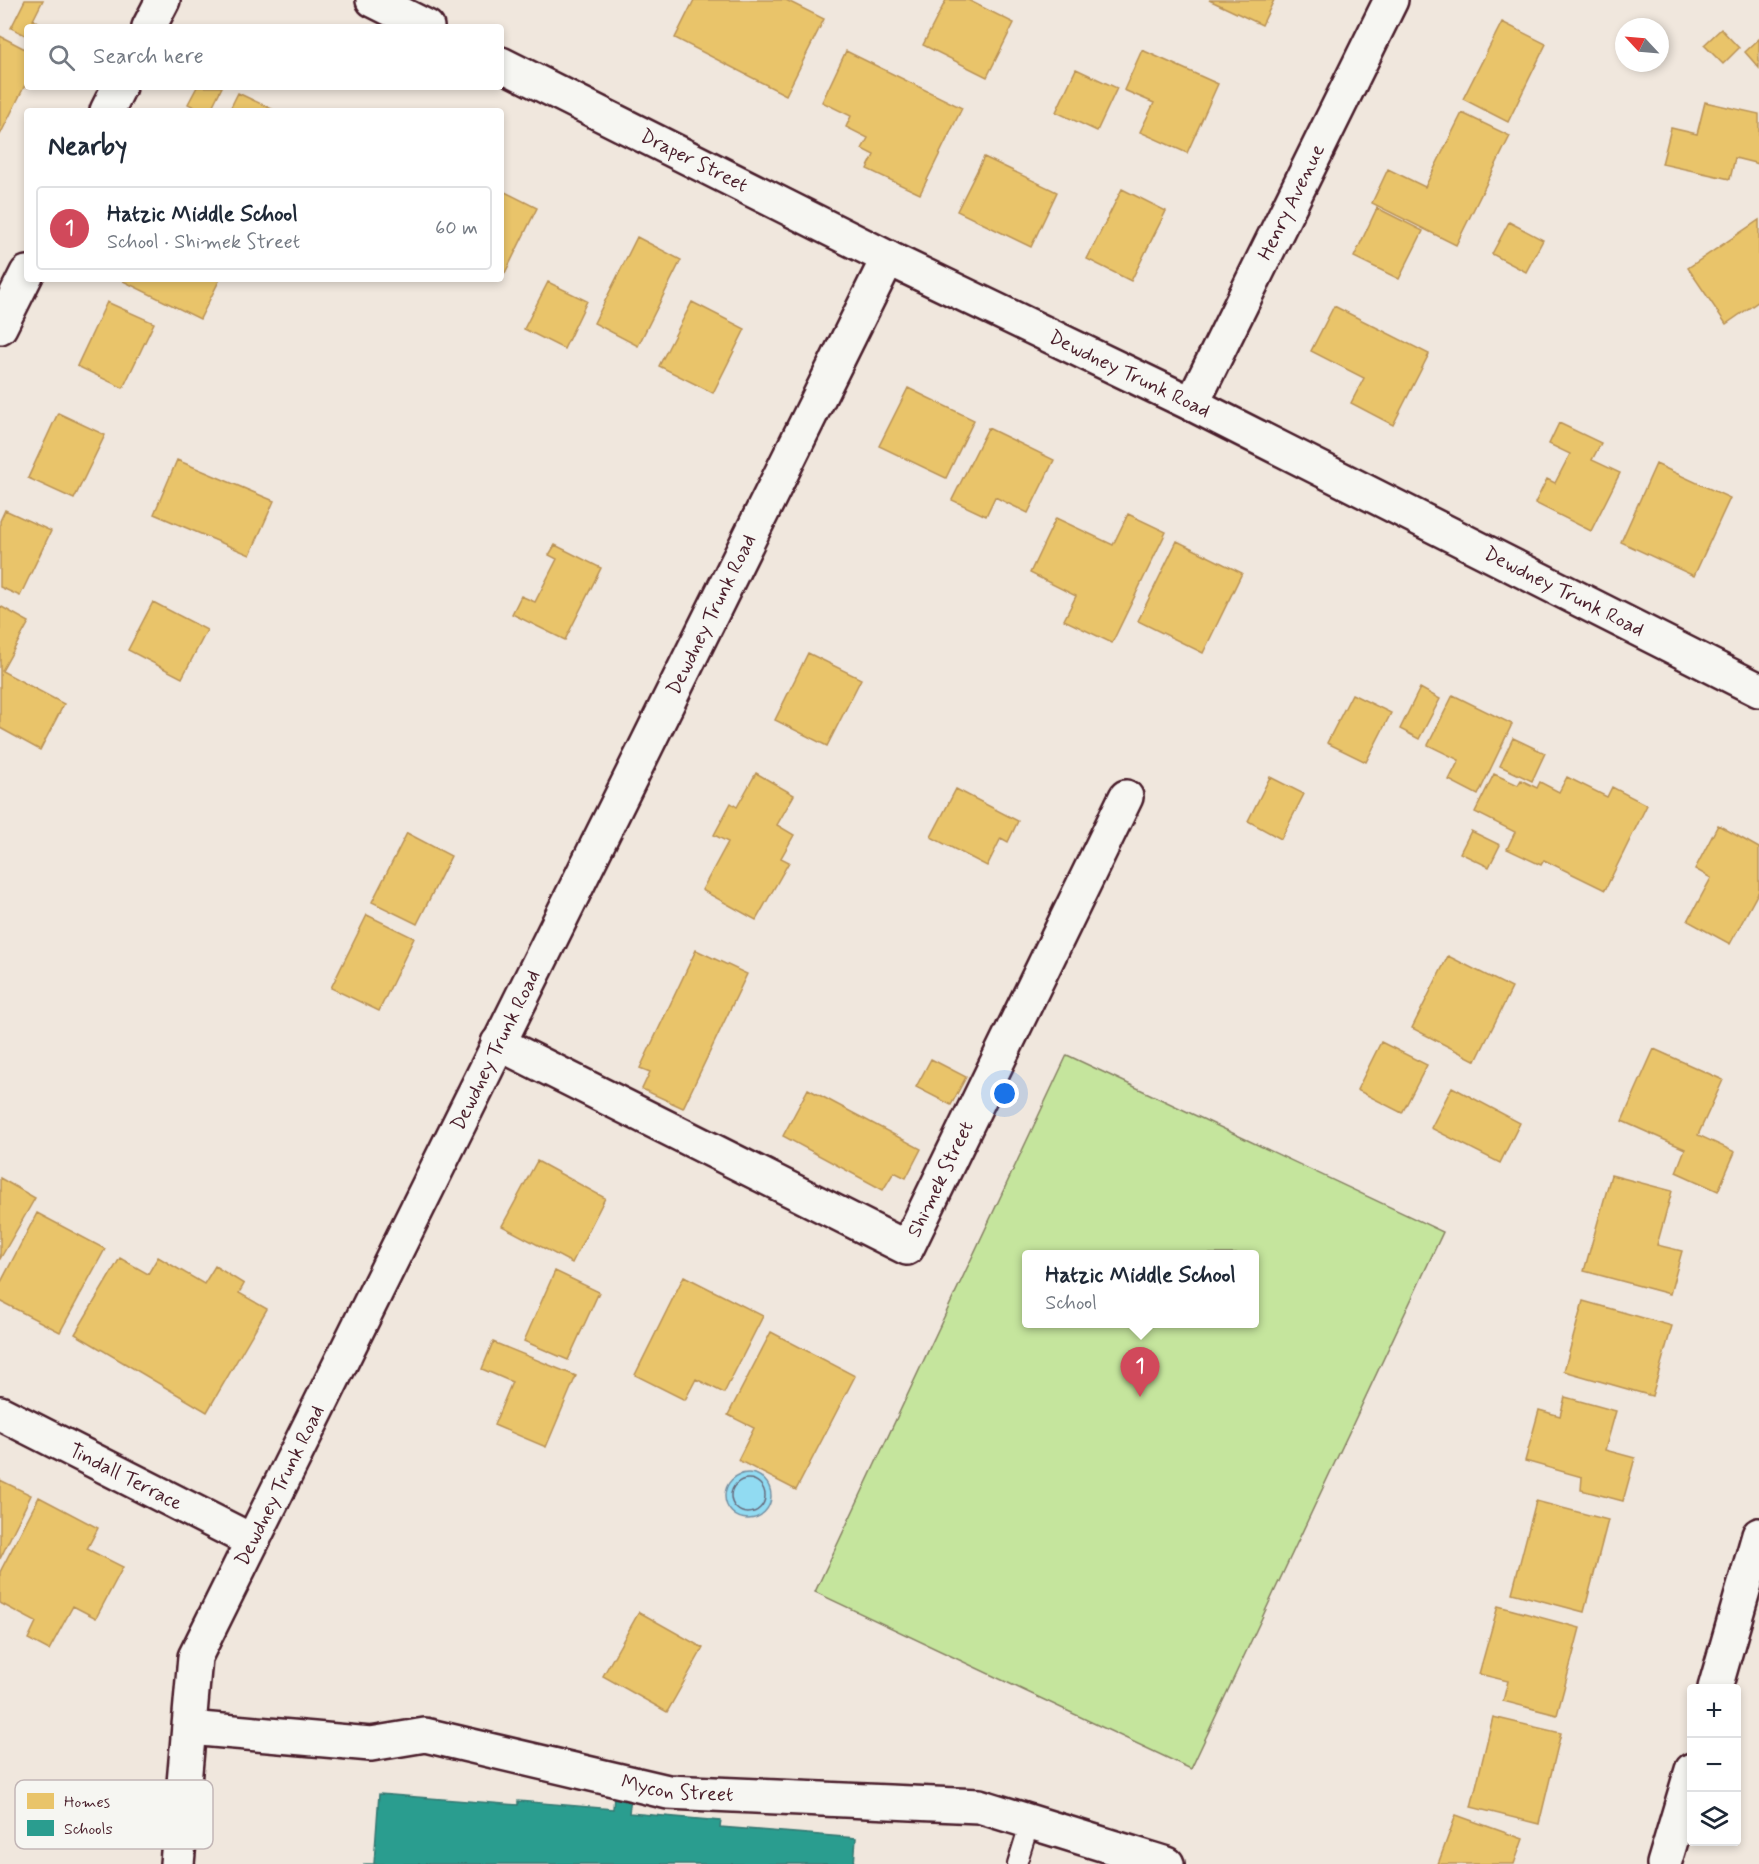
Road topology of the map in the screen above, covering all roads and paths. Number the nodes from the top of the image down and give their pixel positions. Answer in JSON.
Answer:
{"nodes":[{"id":1,"x":163,"y":0,"type":"edge"},
{"id":2,"x":373,"y":0,"type":"edge"},
{"id":3,"x":1391,"y":0,"type":"edge"},
{"id":4,"x":151,"y":24,"type":"edge"},
{"id":5,"x":421,"y":24,"type":"edge"},
{"id":6,"x":504,"y":66,"type":"edge"},
{"id":7,"x":118,"y":90,"type":"edge"},
{"id":8,"x":108,"y":108,"type":"edge"},
{"id":9,"x":888,"y":258,"type":"junction"},
{"id":10,"x":24,"y":279,"type":"edge"},
{"id":11,"x":0,"y":327,"type":"edge"},
{"id":12,"x":1192,"y":404,"type":"junction"},
{"id":13,"x":1759,"y":690,"type":"edge"},
{"id":14,"x":1126,"y":797,"type":"dead end"},
{"id":15,"x":498,"y":1043,"type":"junction"},
{"id":16,"x":0,"y":1413,"type":"edge"},
{"id":17,"x":1759,"y":1535,"type":"edge"},
{"id":18,"x":252,"y":1541,"type":"junction"},
{"id":19,"x":1716,"y":1684,"type":"edge"},
{"id":20,"x":189,"y":1728,"type":"junction"},
{"id":21,"x":184,"y":1780,"type":"edge"},
{"id":22,"x":1687,"y":1787,"type":"edge"},
{"id":23,"x":1030,"y":1822,"type":"junction"},
{"id":24,"x":178,"y":1849,"type":"edge"},
{"id":25,"x":177,"y":1864,"type":"edge"},
{"id":26,"x":1017,"y":1864,"type":"edge"},
{"id":27,"x":1167,"y":1864,"type":"edge"},
{"id":28,"x":1664,"y":1864,"type":"edge"}],
"edges":[{"from":1,"to":4,"type":"street"},
{"from":2,"to":5,"type":"street"},
{"from":3,"to":12,"type":"street","name":"Henry Avenue"},
{"from":6,"to":9,"type":"street","name":"Draper Street"},
{"from":7,"to":8,"type":"street"},
{"from":9,"to":12,"type":"street","name":"Dewdney Trunk Road"},
{"from":9,"to":15,"type":"street","name":"Dewdney Trunk Road"},
{"from":10,"to":11,"type":"street"},
{"from":12,"to":13,"type":"street","name":"Dewdney Trunk Road"},
{"from":14,"to":15,"type":"street","name":"Shimek Street"},
{"from":15,"to":18,"type":"street","name":"Dewdney Trunk Road"},
{"from":16,"to":18,"type":"street","name":"Tindall Terrace"},
{"from":17,"to":19,"type":"street"},
{"from":18,"to":20,"type":"street","name":"Dewdney Trunk Road"},
{"from":20,"to":21,"type":"street","name":"Dewdney Trunk Road"},
{"from":20,"to":23,"type":"street","name":"Mycon Street"},
{"from":22,"to":28,"type":"street"},
{"from":23,"to":26,"type":"lane"},
{"from":23,"to":27,"type":"street","name":"Mycon Street"},
{"from":24,"to":25,"type":"street","name":"Dewdney Trunk Road"}]}
